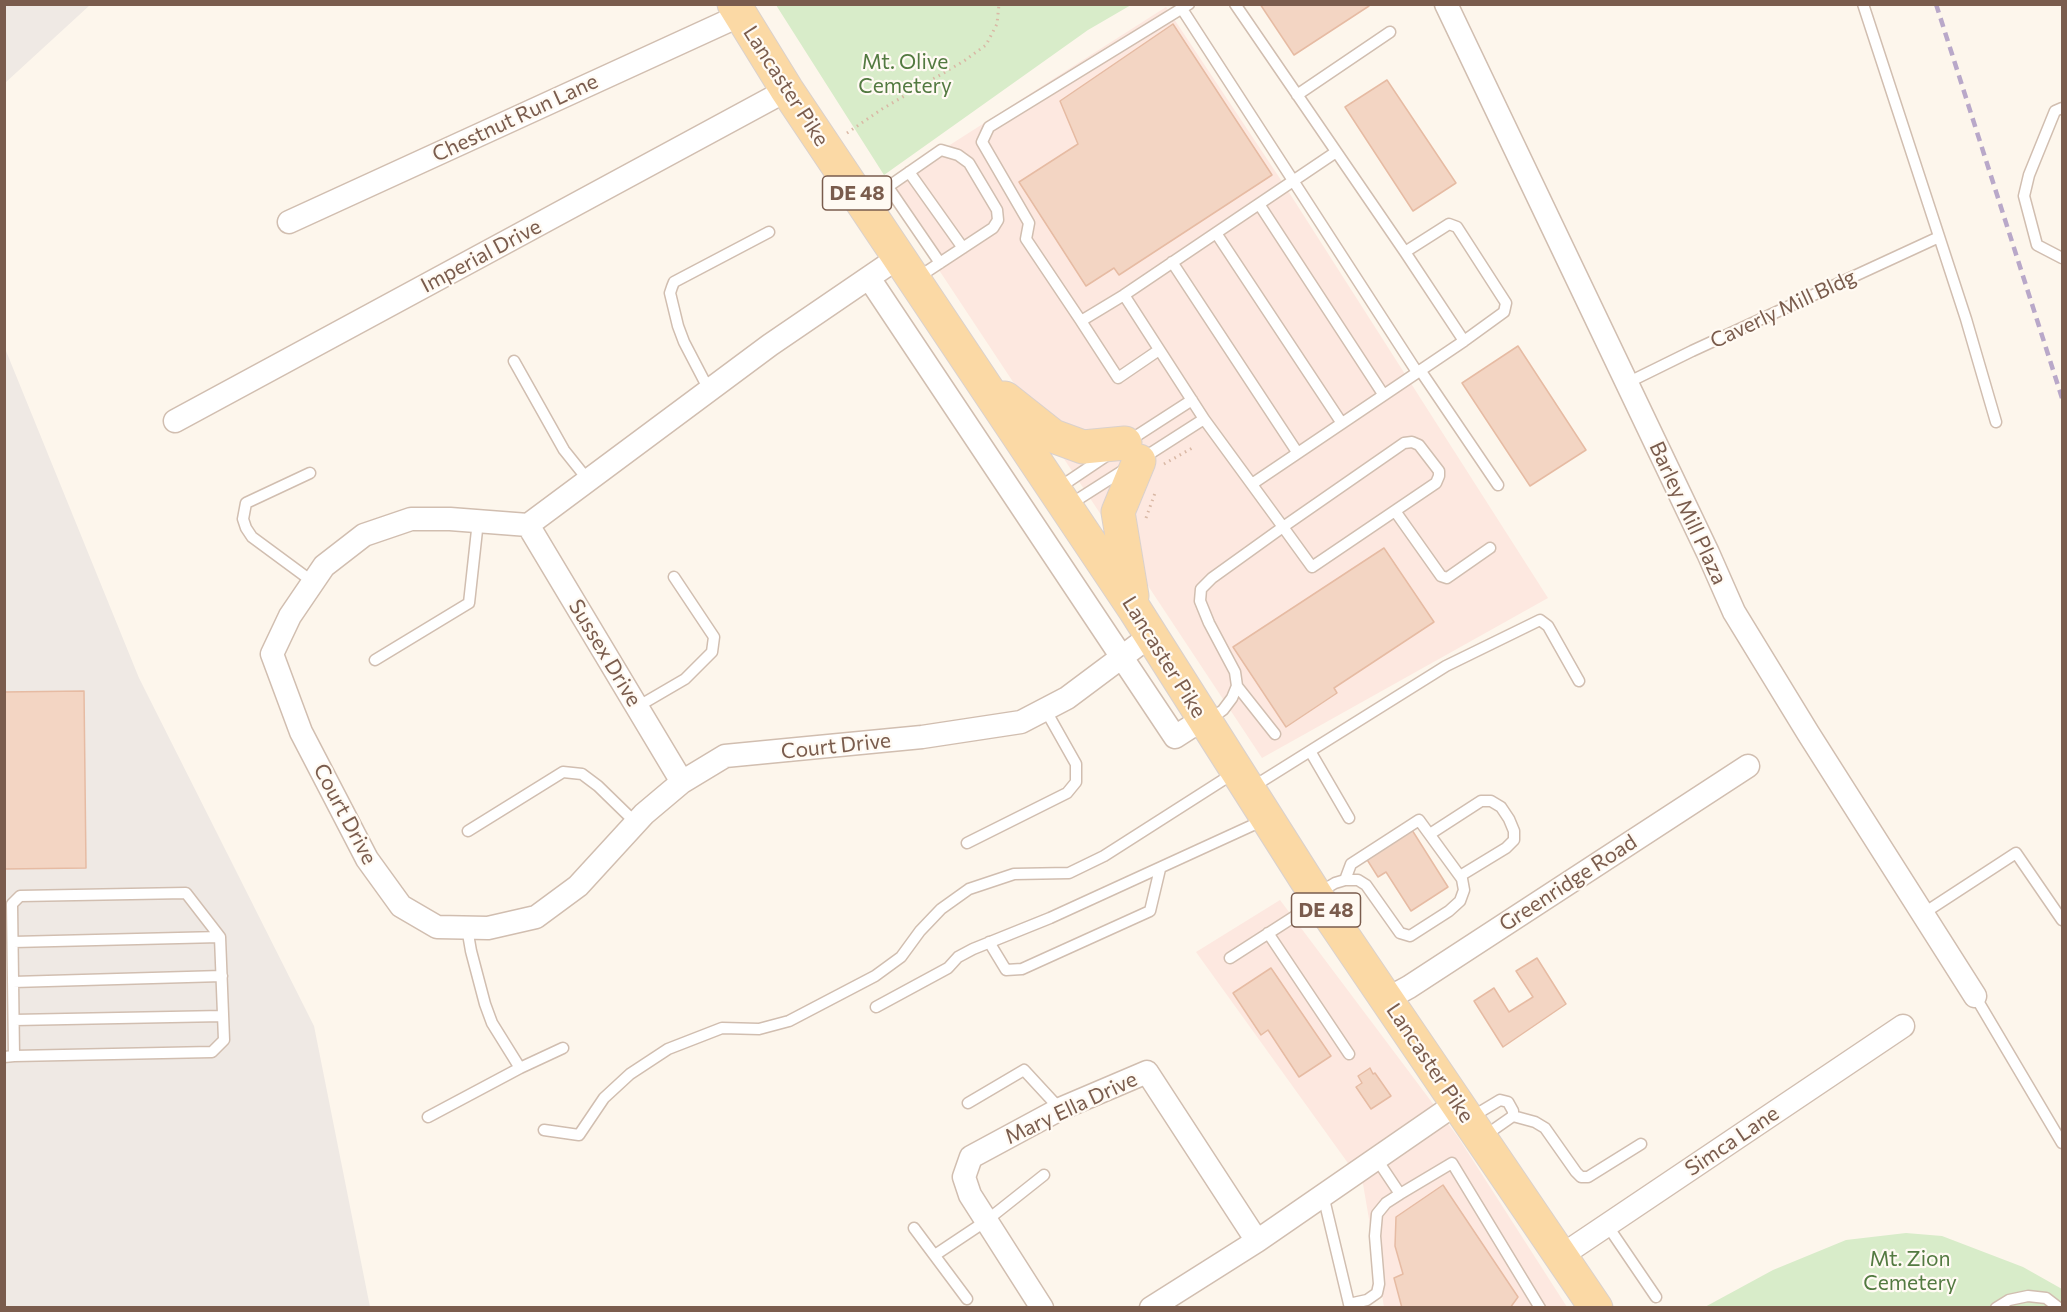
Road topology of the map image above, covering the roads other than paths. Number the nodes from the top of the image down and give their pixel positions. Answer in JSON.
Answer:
{"nodes":[{"id":1,"x":1235,"y":4,"type":"edge"},
{"id":2,"x":1446,"y":4,"type":"edge"},
{"id":3,"x":1863,"y":4,"type":"edge"},
{"id":4,"x":1185,"y":7,"type":"edge"},
{"id":5,"x":737,"y":10,"type":"edge"},
{"id":6,"x":1390,"y":32,"type":"dead end"},
{"id":7,"x":787,"y":90,"type":"junction"},
{"id":8,"x":1297,"y":95,"type":"junction"},
{"id":9,"x":2062,"y":108,"type":"edge"},
{"id":10,"x":1336,"y":152,"type":"junction"},
{"id":11,"x":909,"y":172,"type":"junction"},
{"id":12,"x":1293,"y":181,"type":"junction"},
{"id":13,"x":876,"y":195,"type":"junction"},
{"id":14,"x":1259,"y":204,"type":"junction"},
{"id":15,"x":289,"y":222,"type":"dead end"},
{"id":16,"x":769,"y":232,"type":"dead end"},
{"id":17,"x":1216,"y":233,"type":"junction"},
{"id":18,"x":1940,"y":237,"type":"junction"},
{"id":19,"x":963,"y":248,"type":"junction"},
{"id":20,"x":1406,"y":252,"type":"junction"},
{"id":21,"x":2062,"y":258,"type":"edge"},
{"id":22,"x":1172,"y":262,"type":"junction"},
{"id":23,"x":918,"y":267,"type":"junction"},
{"id":24,"x":869,"y":278,"type":"junction"},
{"id":25,"x":1124,"y":294,"type":"junction"},
{"id":26,"x":1081,"y":321,"type":"junction"},
{"id":27,"x":1464,"y":340,"type":"junction"},
{"id":28,"x":1159,"y":350,"type":"junction"},
{"id":29,"x":514,"y":361,"type":"dead end"},
{"id":30,"x":1418,"y":371,"type":"junction"},
{"id":31,"x":982,"y":381,"type":"junction"},
{"id":32,"x":1628,"y":383,"type":"junction"},
{"id":33,"x":709,"y":390,"type":"junction"},
{"id":34,"x":1383,"y":394,"type":"junction"},
{"id":35,"x":1192,"y":400,"type":"junction"},
{"id":36,"x":1204,"y":419,"type":"junction"},
{"id":37,"x":175,"y":422,"type":"dead end"},
{"id":38,"x":1341,"y":422,"type":"junction"},
{"id":39,"x":1996,"y":422,"type":"dead end"},
{"id":40,"x":1297,"y":452,"type":"junction"},
{"id":41,"x":1142,"y":459,"type":"junction"},
{"id":42,"x":310,"y":473,"type":"dead end"},
{"id":43,"x":588,"y":480,"type":"junction"},
{"id":44,"x":1252,"y":484,"type":"junction"},
{"id":45,"x":1498,"y":485,"type":"dead end"},
{"id":46,"x":1061,"y":498,"type":"junction"},
{"id":47,"x":1395,"y":511,"type":"junction"},
{"id":48,"x":478,"y":521,"type":"junction"},
{"id":49,"x":528,"y":525,"type":"junction"},
{"id":50,"x":1283,"y":527,"type":"junction"},
{"id":51,"x":1490,"y":548,"type":"dead end"},
{"id":52,"x":674,"y":577,"type":"dead end"},
{"id":53,"x":313,"y":582,"type":"junction"},
{"id":54,"x":1143,"y":623,"type":"junction"},
{"id":55,"x":1121,"y":658,"type":"junction"},
{"id":56,"x":375,"y":660,"type":"dead end"},
{"id":57,"x":1579,"y":681,"type":"dead end"},
{"id":58,"x":1237,"y":686,"type":"junction"},
{"id":59,"x":637,"y":707,"type":"junction"},
{"id":60,"x":1045,"y":709,"type":"junction"},
{"id":61,"x":1204,"y":721,"type":"junction"},
{"id":62,"x":1275,"y":734,"type":"dead end"},
{"id":63,"x":1310,"y":751,"type":"junction"},
{"id":64,"x":1748,"y":766,"type":"dead end"},
{"id":65,"x":1243,"y":781,"type":"junction"},
{"id":66,"x":682,"y":782,"type":"junction"},
{"id":67,"x":1349,"y":818,"type":"dead end"},
{"id":68,"x":1267,"y":819,"type":"junction"},
{"id":69,"x":636,"y":823,"type":"junction"},
{"id":70,"x":468,"y":831,"type":"dead end"},
{"id":71,"x":1430,"y":834,"type":"junction"},
{"id":72,"x":967,"y":843,"type":"dead end"},
{"id":73,"x":1160,"y":869,"type":"junction"},
{"id":74,"x":1460,"y":876,"type":"junction"},
{"id":75,"x":1345,"y":880,"type":"junction"},
{"id":76,"x":1317,"y":897,"type":"junction"},
{"id":77,"x":1924,"y":913,"type":"junction"},
{"id":78,"x":2062,"y":921,"type":"edge"},
{"id":79,"x":467,"y":928,"type":"junction"},
{"id":80,"x":1268,"y":933,"type":"junction"},
{"id":81,"x":220,"y":937,"type":"junction"},
{"id":82,"x":13,"y":942,"type":"junction"},
{"id":83,"x":989,"y":942,"type":"junction"},
{"id":84,"x":1230,"y":958,"type":"dead end"},
{"id":85,"x":222,"y":976,"type":"junction"},
{"id":86,"x":13,"y":982,"type":"junction"},
{"id":87,"x":1975,"y":996,"type":"joint"},
{"id":88,"x":1387,"y":999,"type":"junction"},
{"id":89,"x":876,"y":1007,"type":"dead end"},
{"id":90,"x":223,"y":1016,"type":"junction"},
{"id":91,"x":14,"y":1020,"type":"junction"},
{"id":92,"x":1903,"y":1026,"type":"dead end"},
{"id":93,"x":563,"y":1048,"type":"dead end"},
{"id":94,"x":1349,"y":1054,"type":"dead end"},
{"id":95,"x":9,"y":1056,"type":"edge"},
{"id":96,"x":520,"y":1068,"type":"junction"},
{"id":97,"x":968,"y":1103,"type":"dead end"},
{"id":98,"x":1060,"y":1109,"type":"junction"},
{"id":99,"x":1512,"y":1116,"type":"junction"},
{"id":100,"x":428,"y":1117,"type":"dead end"},
{"id":101,"x":1468,"y":1120,"type":"junction"},
{"id":102,"x":544,"y":1130,"type":"dead end"},
{"id":103,"x":2062,"y":1143,"type":"edge"},
{"id":104,"x":1641,"y":1144,"type":"dead end"},
{"id":105,"x":1376,"y":1158,"type":"junction"},
{"id":106,"x":1044,"y":1175,"type":"dead end"},
{"id":107,"x":1322,"y":1194,"type":"junction"},
{"id":108,"x":1400,"y":1194,"type":"junction"},
{"id":109,"x":986,"y":1221,"type":"junction"},
{"id":110,"x":1607,"y":1225,"type":"junction"},
{"id":111,"x":914,"y":1227,"type":"dead end"},
{"id":112,"x":1257,"y":1241,"type":"junction"},
{"id":113,"x":935,"y":1255,"type":"junction"},
{"id":114,"x":1561,"y":1256,"type":"junction"},
{"id":115,"x":1656,"y":1297,"type":"dead end"},
{"id":116,"x":967,"y":1299,"type":"dead end"},
{"id":117,"x":1349,"y":1306,"type":"edge"},
{"id":118,"x":1042,"y":1308,"type":"edge"},
{"id":119,"x":1151,"y":1308,"type":"edge"},
{"id":120,"x":1540,"y":1308,"type":"edge"},
{"id":121,"x":1596,"y":1308,"type":"edge"},
{"id":122,"x":1996,"y":1308,"type":"edge"},
{"id":123,"x":2059,"y":1308,"type":"edge"}],
"edges":[{"from":1,"to":8,"type":"lane"},
{"from":2,"to":32,"type":"street","name":"Barley Mill Plaza"},
{"from":3,"to":18,"type":"lane"},
{"from":4,"to":12,"type":"lane"},
{"from":4,"to":26,"type":"lane"},
{"from":5,"to":7,"type":"main road","name":"Lancaster Pike","number":"DE 48"},
{"from":5,"to":15,"type":"street","name":"Chestnut Run Lane"},
{"from":6,"to":8,"type":"lane"},
{"from":7,"to":13,"type":"main road","name":"Lancaster Pike","number":"DE 48"},
{"from":7,"to":37,"type":"street","name":"Imperial Drive"},
{"from":8,"to":10,"type":"lane"},
{"from":9,"to":21,"type":"lane"},
{"from":10,"to":12,"type":"lane"},
{"from":10,"to":20,"type":"lane"},
{"from":11,"to":13,"type":"lane"},
{"from":11,"to":19,"type":"lane"},
{"from":11,"to":19,"type":"lane"},
{"from":12,"to":14,"type":"lane"},
{"from":12,"to":30,"type":"lane"},
{"from":13,"to":23,"type":"main road","name":"Lancaster Pike","number":"DE 48"},
{"from":14,"to":17,"type":"lane"},
{"from":14,"to":34,"type":"lane"},
{"from":16,"to":33,"type":"lane"},
{"from":17,"to":22,"type":"lane"},
{"from":17,"to":38,"type":"lane"},
{"from":18,"to":32,"type":"lane","name":"Caverly Mill Bldg"},
{"from":18,"to":39,"type":"lane"},
{"from":19,"to":23,"type":"lane"},
{"from":20,"to":27,"type":"lane"},
{"from":20,"to":27,"type":"lane"},
{"from":22,"to":25,"type":"lane"},
{"from":22,"to":40,"type":"lane"},
{"from":23,"to":24,"type":"street"},
{"from":23,"to":31,"type":"main road","name":"Lancaster Pike","number":"DE 48"},
{"from":24,"to":33,"type":"street"},
{"from":24,"to":55,"type":"street"},
{"from":25,"to":26,"type":"lane"},
{"from":25,"to":28,"type":"lane"},
{"from":26,"to":28,"type":"lane"},
{"from":27,"to":30,"type":"lane"},
{"from":28,"to":35,"type":"lane"},
{"from":29,"to":43,"type":"lane"},
{"from":30,"to":34,"type":"lane"},
{"from":30,"to":45,"type":"lane"},
{"from":31,"to":41,"type":"main road"},
{"from":31,"to":46,"type":"main road","name":"Lancaster Pike","number":"DE 48"},
{"from":32,"to":77,"type":"street","name":"Barley Mill Plaza"},
{"from":33,"to":43,"type":"street"},
{"from":34,"to":38,"type":"lane"},
{"from":35,"to":36,"type":"lane"},
{"from":35,"to":41,"type":"lane"},
{"from":36,"to":41,"type":"lane"},
{"from":36,"to":44,"type":"lane"},
{"from":38,"to":40,"type":"lane"},
{"from":40,"to":44,"type":"lane"},
{"from":41,"to":46,"type":"lane"},
{"from":41,"to":46,"type":"lane"},
{"from":41,"to":54,"type":"main road"},
{"from":42,"to":53,"type":"lane"},
{"from":43,"to":49,"type":"street"},
{"from":44,"to":50,"type":"lane"},
{"from":46,"to":54,"type":"main road","name":"Lancaster Pike","number":"DE 48"},
{"from":47,"to":50,"type":"lane"},
{"from":47,"to":50,"type":"lane"},
{"from":47,"to":51,"type":"lane"},
{"from":48,"to":49,"type":"street","name":"Court Drive"},
{"from":48,"to":53,"type":"street","name":"Court Drive"},
{"from":48,"to":56,"type":"lane"},
{"from":49,"to":59,"type":"street","name":"Sussex Drive"},
{"from":50,"to":58,"type":"lane"},
{"from":52,"to":59,"type":"lane"},
{"from":53,"to":79,"type":"street","name":"Court Drive"},
{"from":54,"to":55,"type":"street","name":"Court Drive"},
{"from":54,"to":61,"type":"main road","name":"Lancaster Pike","number":"DE 48"},
{"from":55,"to":60,"type":"street","name":"Court Drive"},
{"from":55,"to":61,"type":"street"},
{"from":57,"to":63,"type":"lane"},
{"from":58,"to":61,"type":"lane"},
{"from":58,"to":62,"type":"lane"},
{"from":59,"to":66,"type":"street","name":"Sussex Drive"},
{"from":60,"to":66,"type":"street","name":"Court Drive"},
{"from":60,"to":72,"type":"lane"},
{"from":61,"to":65,"type":"main road","name":"Lancaster Pike","number":"DE 48"},
{"from":63,"to":65,"type":"lane"},
{"from":63,"to":67,"type":"lane"},
{"from":64,"to":88,"type":"street","name":"Greenridge Road"},
{"from":65,"to":68,"type":"main road","name":"Lancaster Pike","number":"DE 48"},
{"from":65,"to":102,"type":"lane"},
{"from":66,"to":69,"type":"street","name":"Court Drive"},
{"from":68,"to":73,"type":"lane"},
{"from":68,"to":76,"type":"main road","name":"Lancaster Pike","number":"DE 48"},
{"from":69,"to":70,"type":"lane"},
{"from":69,"to":79,"type":"street","name":"Court Drive"},
{"from":71,"to":74,"type":"lane"},
{"from":71,"to":74,"type":"lane"},
{"from":71,"to":75,"type":"lane"},
{"from":73,"to":83,"type":"lane"},
{"from":73,"to":83,"type":"lane"},
{"from":74,"to":75,"type":"lane"},
{"from":75,"to":76,"type":"lane"},
{"from":76,"to":80,"type":"lane"},
{"from":76,"to":88,"type":"main road","name":"Lancaster Pike","number":"DE 48"},
{"from":77,"to":78,"type":"lane"},
{"from":77,"to":87,"type":"street","name":"Barley Mill Plaza"},
{"from":79,"to":96,"type":"lane"},
{"from":80,"to":84,"type":"lane"},
{"from":80,"to":94,"type":"lane"},
{"from":81,"to":82,"type":"lane"},
{"from":81,"to":82,"type":"lane"},
{"from":81,"to":85,"type":"lane"},
{"from":82,"to":86,"type":"lane"},
{"from":83,"to":89,"type":"lane"},
{"from":85,"to":86,"type":"lane"},
{"from":85,"to":90,"type":"lane"},
{"from":86,"to":91,"type":"lane"},
{"from":87,"to":103,"type":"lane"},
{"from":88,"to":101,"type":"main road","name":"Lancaster Pike","number":"DE 48"},
{"from":90,"to":91,"type":"lane"},
{"from":90,"to":95,"type":"lane"},
{"from":91,"to":95,"type":"lane"},
{"from":92,"to":110,"type":"street","name":"Simca Lane"},
{"from":93,"to":96,"type":"lane"},
{"from":96,"to":100,"type":"lane"},
{"from":97,"to":98,"type":"lane"},
{"from":98,"to":109,"type":"street","name":"Mary Ella Drive"},
{"from":98,"to":112,"type":"street","name":"Mary Ella Drive"},
{"from":99,"to":101,"type":"lane"},
{"from":99,"to":101,"type":"lane"},
{"from":99,"to":104,"type":"lane"},
{"from":101,"to":105,"type":"street"},
{"from":101,"to":114,"type":"main road","name":"Lancaster Pike","number":"DE 48"},
{"from":105,"to":107,"type":"street"},
{"from":105,"to":108,"type":"lane"},
{"from":106,"to":109,"type":"lane"},
{"from":107,"to":112,"type":"street"},
{"from":107,"to":117,"type":"lane"},
{"from":108,"to":117,"type":"lane"},
{"from":108,"to":120,"type":"lane"},
{"from":109,"to":113,"type":"lane"},
{"from":109,"to":118,"type":"street","name":"Mary Ella Drive"},
{"from":110,"to":114,"type":"street","name":"Simca Lane"},
{"from":110,"to":115,"type":"lane"},
{"from":111,"to":113,"type":"lane"},
{"from":112,"to":119,"type":"street"},
{"from":113,"to":116,"type":"lane"},
{"from":114,"to":121,"type":"main road","name":"Lancaster Pike","number":"DE 48"},
{"from":122,"to":123,"type":"lane"}]}
